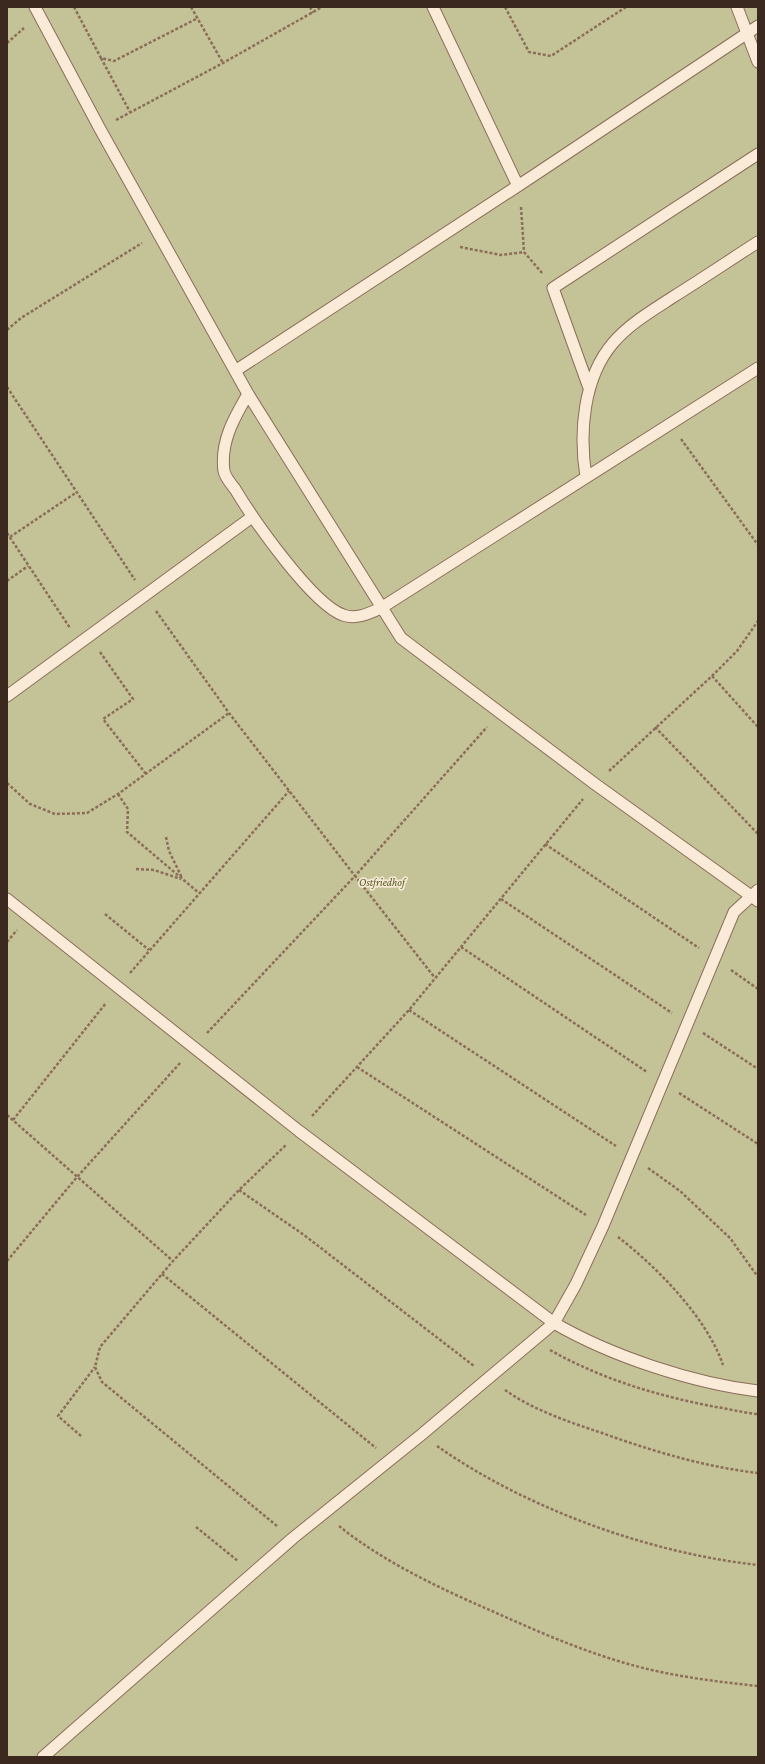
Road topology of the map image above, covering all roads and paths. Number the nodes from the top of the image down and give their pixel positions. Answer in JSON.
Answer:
{"nodes":[{"id":1,"x":35,"y":7,"type":"edge"},
{"id":2,"x":74,"y":7,"type":"edge"},
{"id":3,"x":191,"y":7,"type":"edge"},
{"id":4,"x":310,"y":7,"type":"edge"},
{"id":5,"x":322,"y":7,"type":"edge"},
{"id":6,"x":433,"y":7,"type":"edge"},
{"id":7,"x":504,"y":7,"type":"edge"},
{"id":8,"x":626,"y":7,"type":"edge"},
{"id":9,"x":737,"y":7,"type":"edge"},
{"id":10,"x":313,"y":13,"type":"junction"},
{"id":11,"x":198,"y":18,"type":"junction"},
{"id":12,"x":758,"y":26,"type":"edge"},
{"id":13,"x":746,"y":34,"type":"junction"},
{"id":14,"x":101,"y":58,"type":"junction"},
{"id":15,"x":758,"y":62,"type":"edge"},
{"id":16,"x":223,"y":63,"type":"junction"},
{"id":17,"x":130,"y":112,"type":"junction"},
{"id":18,"x":100,"y":129,"type":"junction"},
{"id":19,"x":758,"y":154,"type":"edge"},
{"id":20,"x":518,"y":186,"type":"junction"},
{"id":21,"x":158,"y":233,"type":"junction"},
{"id":22,"x":758,"y":242,"type":"edge"},
{"id":23,"x":425,"y":248,"type":"junction"},
{"id":24,"x":524,"y":252,"type":"junction"},
{"id":25,"x":553,"y":288,"type":"junction"},
{"id":26,"x":7,"y":330,"type":"edge"},
{"id":27,"x":758,"y":368,"type":"edge"},
{"id":28,"x":235,"y":371,"type":"junction"},
{"id":29,"x":7,"y":386,"type":"edge"},
{"id":30,"x":589,"y":388,"type":"junction"},
{"id":31,"x":248,"y":394,"type":"junction"},
{"id":32,"x":670,"y":424,"type":"junction"},
{"id":33,"x":586,"y":477,"type":"junction"},
{"id":34,"x":77,"y":492,"type":"junction"},
{"id":35,"x":252,"y":517,"type":"junction"},
{"id":36,"x":7,"y":533,"type":"edge"},
{"id":37,"x":10,"y":537,"type":"junction"},
{"id":38,"x":758,"y":545,"type":"edge"},
{"id":39,"x":28,"y":566,"type":"junction"},
{"id":40,"x":7,"y":581,"type":"edge"},
{"id":41,"x":145,"y":596,"type":"junction"},
{"id":42,"x":382,"y":608,"type":"junction"},
{"id":43,"x":758,"y":621,"type":"edge"},
{"id":44,"x":84,"y":639,"type":"junction"},
{"id":45,"x":712,"y":676,"type":"junction"},
{"id":46,"x":7,"y":696,"type":"edge"},
{"id":47,"x":501,"y":712,"type":"junction"},
{"id":48,"x":228,"y":713,"type":"junction"},
{"id":49,"x":758,"y":727,"type":"edge"},
{"id":50,"x":655,"y":728,"type":"junction"},
{"id":51,"x":146,"y":774,"type":"junction"},
{"id":52,"x":7,"y":783,"type":"edge"},
{"id":53,"x":595,"y":784,"type":"junction"},
{"id":54,"x":289,"y":791,"type":"junction"},
{"id":55,"x":118,"y":794,"type":"junction"},
{"id":56,"x":758,"y":834,"type":"edge"},
{"id":57,"x":166,"y":836,"type":"dead end"},
{"id":58,"x":545,"y":844,"type":"junction"},
{"id":59,"x":136,"y":869,"type":"dead end"},
{"id":60,"x":355,"y":876,"type":"junction"},
{"id":61,"x":183,"y":880,"type":"junction"},
{"id":62,"x":199,"y":893,"type":"junction"},
{"id":63,"x":756,"y":896,"type":"edge"},
{"id":64,"x":7,"y":899,"type":"edge"},
{"id":65,"x":501,"y":899,"type":"junction"},
{"id":66,"x":105,"y":914,"type":"dead end"},
{"id":67,"x":461,"y":947,"type":"junction"},
{"id":68,"x":149,"y":950,"type":"junction"},
{"id":69,"x":714,"y":959,"type":"junction"},
{"id":70,"x":435,"y":978,"type":"junction"},
{"id":71,"x":119,"y":986,"type":"junction"},
{"id":72,"x":758,"y":988,"type":"edge"},
{"id":73,"x":409,"y":1010,"type":"junction"},
{"id":74,"x":688,"y":1024,"type":"junction"},
{"id":75,"x":195,"y":1047,"type":"junction"},
{"id":76,"x":357,"y":1067,"type":"junction"},
{"id":77,"x":758,"y":1069,"type":"edge"},
{"id":78,"x":664,"y":1083,"type":"junction"},
{"id":79,"x":7,"y":1115,"type":"edge"},
{"id":80,"x":13,"y":1120,"type":"junction"},
{"id":81,"x":299,"y":1131,"type":"junction"},
{"id":82,"x":758,"y":1144,"type":"edge"},
{"id":83,"x":631,"y":1156,"type":"junction"},
{"id":84,"x":77,"y":1177,"type":"junction"},
{"id":85,"x":603,"y":1226,"type":"junction"},
{"id":86,"x":7,"y":1261,"type":"edge"},
{"id":87,"x":173,"y":1261,"type":"junction"},
{"id":88,"x":162,"y":1274,"type":"junction"},
{"id":89,"x":758,"y":1277,"type":"edge"},
{"id":90,"x":554,"y":1323,"type":"junction"},
{"id":91,"x":95,"y":1367,"type":"junction"},
{"id":92,"x":730,"y":1388,"type":"junction"},
{"id":93,"x":758,"y":1391,"type":"edge"},
{"id":94,"x":421,"y":1435,"type":"junction"},
{"id":95,"x":81,"y":1436,"type":"dead end"},
{"id":96,"x":389,"y":1460,"type":"junction"},
{"id":97,"x":323,"y":1513,"type":"junction"},
{"id":98,"x":196,"y":1526,"type":"dead end"},
{"id":99,"x":293,"y":1538,"type":"junction"},
{"id":100,"x":758,"y":1564,"type":"edge"},
{"id":101,"x":253,"y":1573,"type":"junction"},
{"id":102,"x":758,"y":1686,"type":"edge"},
{"id":103,"x":43,"y":1757,"type":"edge"}],
"edges":[{"from":1,"to":18,"type":"lane"},
{"from":2,"to":14,"type":"path"},
{"from":3,"to":11,"type":"path"},
{"from":4,"to":10,"type":"path"},
{"from":5,"to":10,"type":"path"},
{"from":6,"to":20,"type":"lane"},
{"from":7,"to":8,"type":"path"},
{"from":9,"to":13,"type":"lane"},
{"from":10,"to":16,"type":"path"},
{"from":11,"to":14,"type":"path"},
{"from":11,"to":16,"type":"path"},
{"from":12,"to":13,"type":"lane"},
{"from":13,"to":15,"type":"lane"},
{"from":13,"to":20,"type":"lane"},
{"from":14,"to":17,"type":"path"},
{"from":16,"to":17,"type":"path"},
{"from":17,"to":18,"type":"path"},
{"from":18,"to":21,"type":"lane"},
{"from":19,"to":25,"type":"lane"},
{"from":20,"to":23,"type":"lane"},
{"from":20,"to":24,"type":"path"},
{"from":21,"to":26,"type":"path"},
{"from":21,"to":28,"type":"lane"},
{"from":22,"to":30,"type":"lane"},
{"from":23,"to":24,"type":"path"},
{"from":23,"to":28,"type":"lane"},
{"from":24,"to":25,"type":"path"},
{"from":25,"to":30,"type":"lane"},
{"from":27,"to":32,"type":"lane"},
{"from":28,"to":31,"type":"lane"},
{"from":29,"to":34,"type":"path"},
{"from":30,"to":33,"type":"lane"},
{"from":31,"to":35,"type":"lane"},
{"from":31,"to":42,"type":"lane"},
{"from":32,"to":33,"type":"lane"},
{"from":32,"to":38,"type":"path"},
{"from":33,"to":42,"type":"lane"},
{"from":34,"to":37,"type":"path"},
{"from":34,"to":41,"type":"path"},
{"from":35,"to":41,"type":"lane"},
{"from":35,"to":42,"type":"lane"},
{"from":36,"to":37,"type":"path"},
{"from":37,"to":39,"type":"path"},
{"from":39,"to":40,"type":"path"},
{"from":39,"to":44,"type":"path"},
{"from":41,"to":44,"type":"lane"},
{"from":41,"to":48,"type":"path"},
{"from":42,"to":47,"type":"lane"},
{"from":43,"to":45,"type":"path"},
{"from":44,"to":46,"type":"lane"},
{"from":44,"to":51,"type":"path"},
{"from":45,"to":49,"type":"path"},
{"from":45,"to":50,"type":"path"},
{"from":47,"to":53,"type":"lane"},
{"from":47,"to":60,"type":"path"},
{"from":48,"to":51,"type":"path"},
{"from":48,"to":54,"type":"path"},
{"from":50,"to":53,"type":"path"},
{"from":50,"to":56,"type":"path"},
{"from":51,"to":55,"type":"path"},
{"from":52,"to":55,"type":"path"},
{"from":53,"to":58,"type":"path"},
{"from":53,"to":63,"type":"lane"},
{"from":54,"to":60,"type":"path"},
{"from":54,"to":62,"type":"path"},
{"from":55,"to":61,"type":"path"},
{"from":57,"to":61,"type":"path"},
{"from":58,"to":65,"type":"path"},
{"from":58,"to":69,"type":"path"},
{"from":59,"to":61,"type":"path"},
{"from":60,"to":70,"type":"path"},
{"from":60,"to":75,"type":"path"},
{"from":61,"to":62,"type":"path"},
{"from":62,"to":68,"type":"path"},
{"from":63,"to":69,"type":"lane"},
{"from":64,"to":71,"type":"lane"},
{"from":65,"to":67,"type":"path"},
{"from":65,"to":74,"type":"path"},
{"from":66,"to":68,"type":"path"},
{"from":67,"to":70,"type":"path"},
{"from":67,"to":78,"type":"path"},
{"from":68,"to":71,"type":"path"},
{"from":69,"to":72,"type":"path"},
{"from":69,"to":74,"type":"lane"},
{"from":70,"to":73,"type":"path"},
{"from":71,"to":75,"type":"lane"},
{"from":71,"to":80,"type":"path"},
{"from":73,"to":76,"type":"path"},
{"from":73,"to":83,"type":"path"},
{"from":74,"to":77,"type":"path"},
{"from":74,"to":78,"type":"lane"},
{"from":75,"to":81,"type":"lane"},
{"from":75,"to":84,"type":"path"},
{"from":76,"to":81,"type":"path"},
{"from":76,"to":85,"type":"path"},
{"from":78,"to":82,"type":"path"},
{"from":78,"to":83,"type":"lane"},
{"from":79,"to":80,"type":"path"},
{"from":80,"to":84,"type":"path"},
{"from":81,"to":87,"type":"path"},
{"from":81,"to":90,"type":"lane"},
{"from":83,"to":85,"type":"lane"},
{"from":83,"to":89,"type":"path"},
{"from":84,"to":86,"type":"path"},
{"from":84,"to":87,"type":"path"},
{"from":85,"to":90,"type":"lane"},
{"from":85,"to":92,"type":"path"},
{"from":87,"to":88,"type":"path"},
{"from":88,"to":91,"type":"path"},
{"from":88,"to":96,"type":"path"},
{"from":90,"to":92,"type":"lane"},
{"from":90,"to":94,"type":"lane"},
{"from":91,"to":95,"type":"path"},
{"from":91,"to":99,"type":"path"},
{"from":92,"to":93,"type":"lane"},
{"from":94,"to":96,"type":"lane"},
{"from":94,"to":100,"type":"path"},
{"from":96,"to":97,"type":"lane"},
{"from":97,"to":99,"type":"lane"},
{"from":97,"to":102,"type":"path"},
{"from":98,"to":101,"type":"path"},
{"from":99,"to":101,"type":"lane"},
{"from":101,"to":103,"type":"lane"}]}
